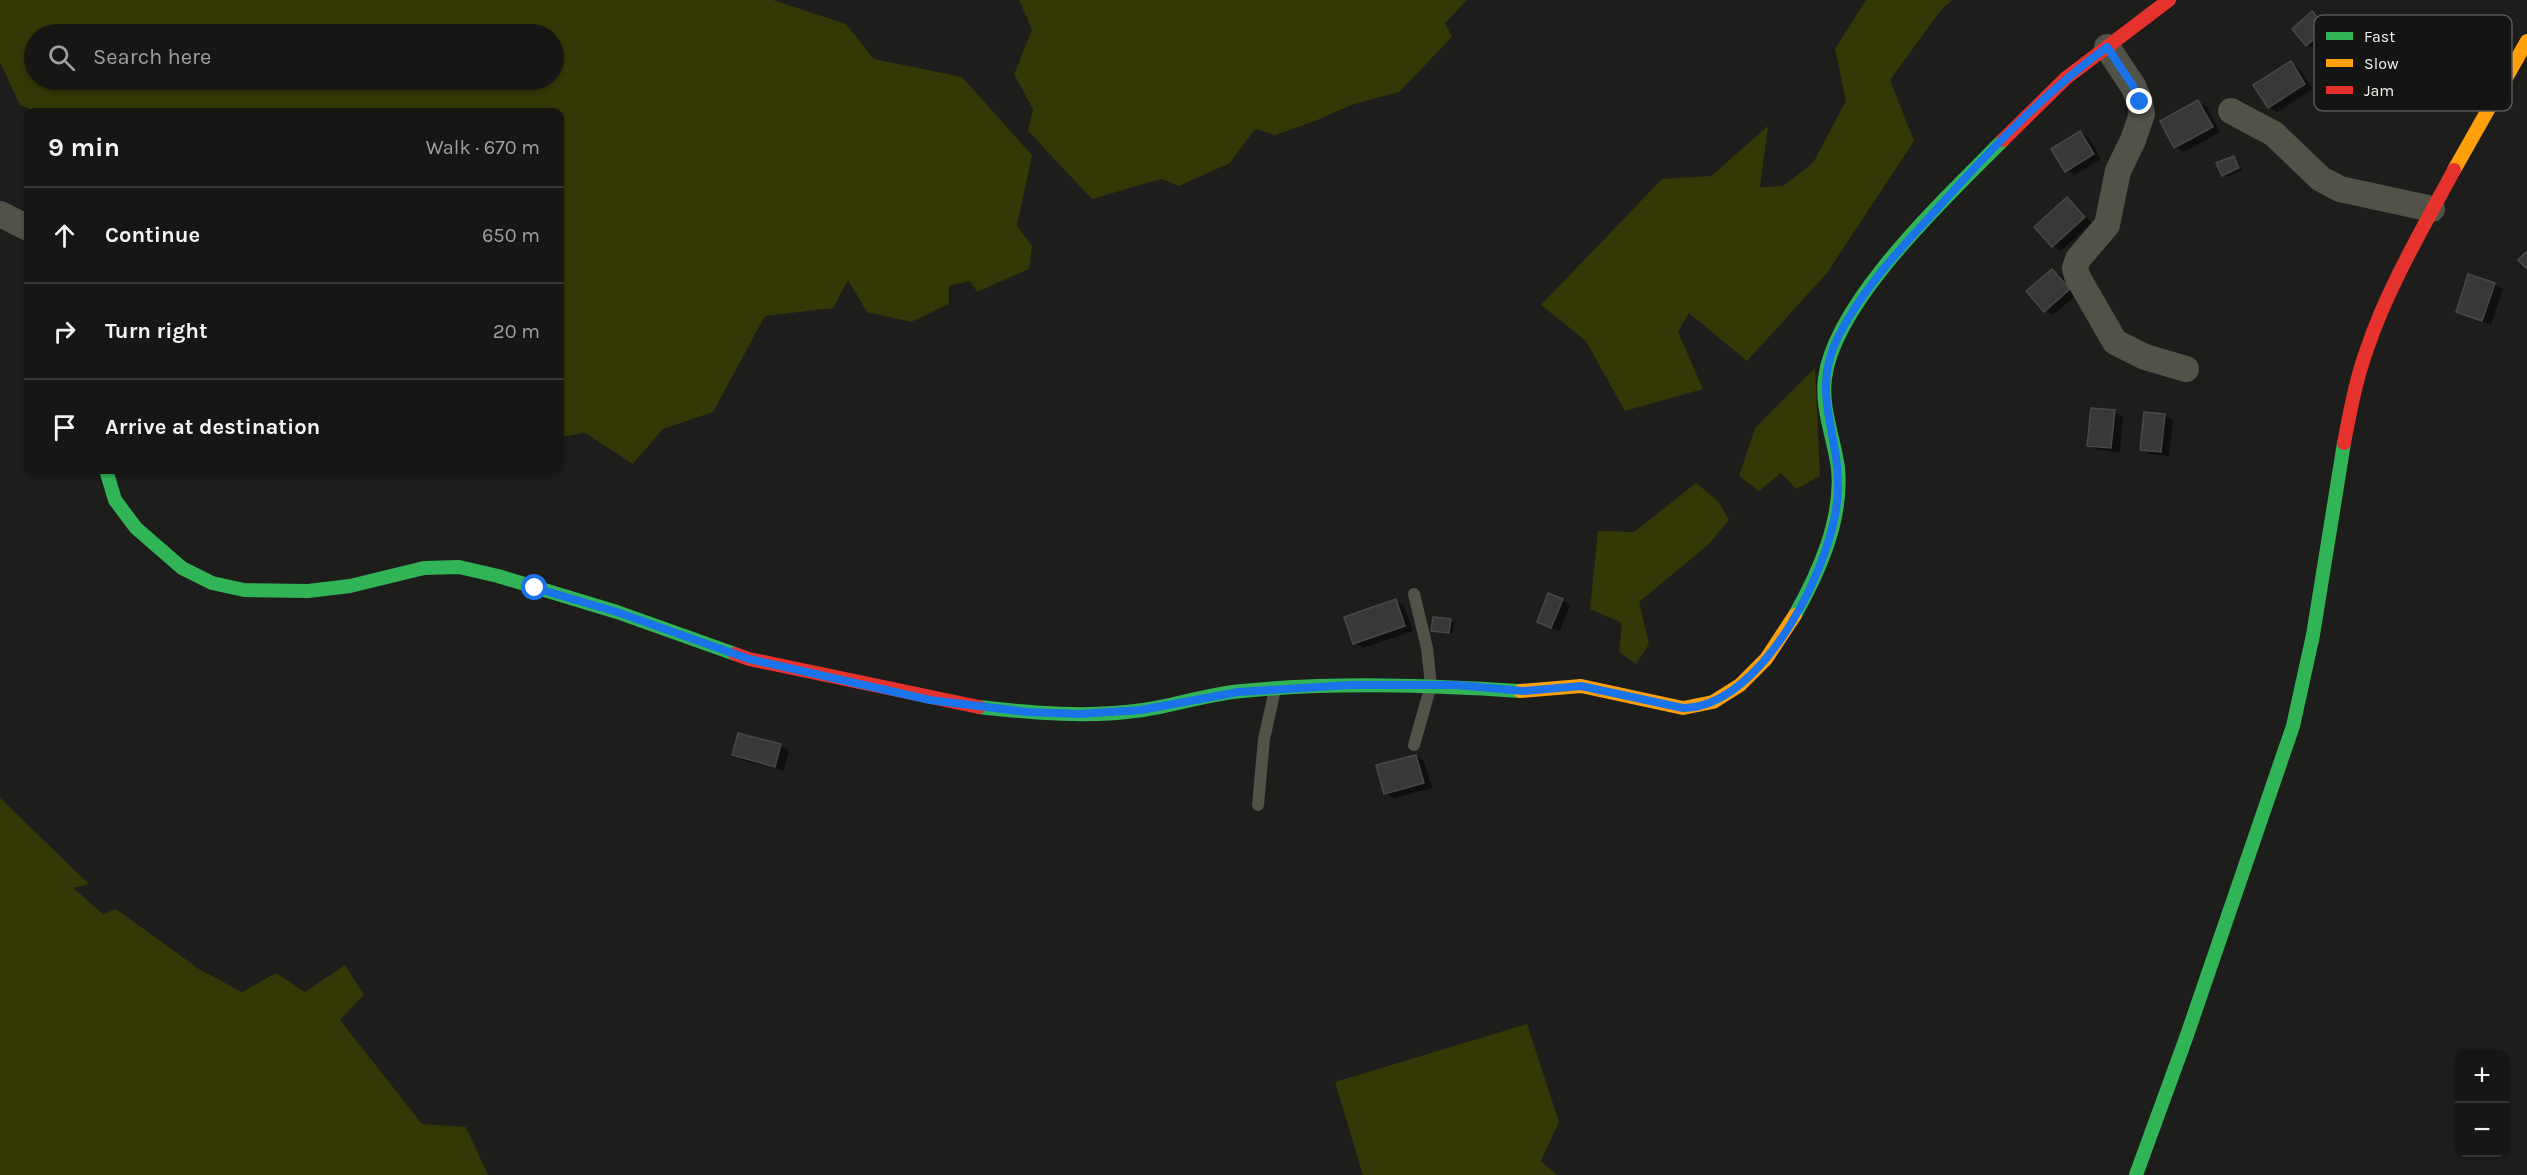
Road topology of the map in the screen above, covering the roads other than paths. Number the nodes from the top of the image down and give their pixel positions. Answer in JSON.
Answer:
{"nodes":[{"id":1,"x":2169,"y":0,"type":"edge"},
{"id":2,"x":2527,"y":41,"type":"edge"},
{"id":3,"x":2107,"y":47,"type":"junction"},
{"id":4,"x":2512,"y":70,"type":"edge"},
{"id":5,"x":2231,"y":111,"type":"dead end"},
{"id":6,"x":2490,"y":111,"type":"edge"},
{"id":7,"x":2432,"y":209,"type":"junction"},
{"id":8,"x":0,"y":214,"type":"edge"},
{"id":9,"x":24,"y":226,"type":"edge"},
{"id":10,"x":2186,"y":369,"type":"dead end"},
{"id":11,"x":107,"y":474,"type":"edge"},
{"id":12,"x":1414,"y":594,"type":"dead end"},
{"id":13,"x":1431,"y":685,"type":"junction"},
{"id":14,"x":1275,"y":688,"type":"junction"},
{"id":15,"x":1414,"y":745,"type":"dead end"},
{"id":16,"x":1258,"y":805,"type":"dead end"},
{"id":17,"x":2136,"y":1175,"type":"edge"}],
"edges":[{"from":1,"to":3,"type":"street"},
{"from":2,"to":4,"type":"street"},
{"from":3,"to":10,"type":"street"},
{"from":3,"to":13,"type":"street"},
{"from":5,"to":7,"type":"street"},
{"from":6,"to":7,"type":"street"},
{"from":7,"to":17,"type":"street"},
{"from":8,"to":9,"type":"street"},
{"from":11,"to":14,"type":"street"},
{"from":12,"to":13,"type":"lane"},
{"from":13,"to":14,"type":"street"},
{"from":13,"to":15,"type":"lane"},
{"from":14,"to":16,"type":"lane"}]}
